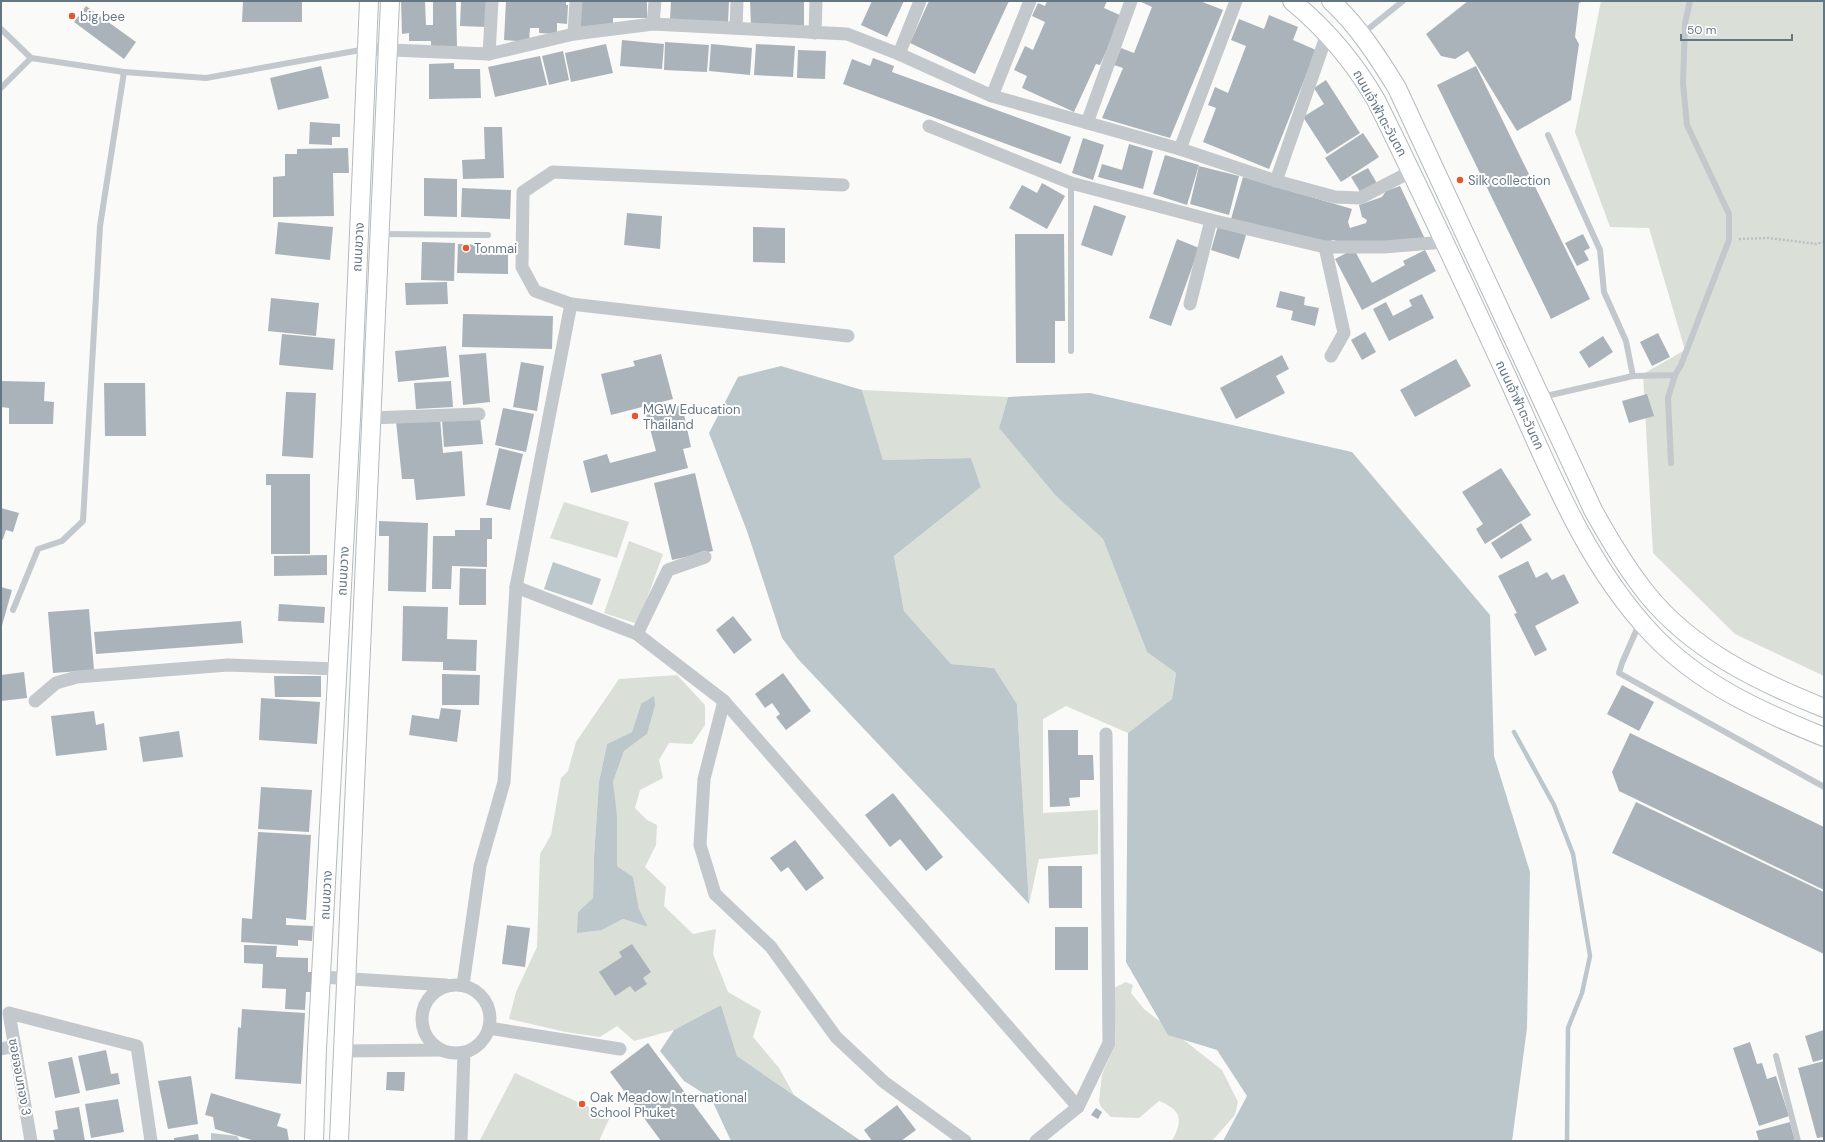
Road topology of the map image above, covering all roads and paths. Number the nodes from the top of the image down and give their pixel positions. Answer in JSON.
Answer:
{"nodes":[{"id":1,"x":369,"y":1,"type":"edge"},
{"id":2,"x":390,"y":1,"type":"edge"},
{"id":3,"x":492,"y":1,"type":"edge"},
{"id":4,"x":576,"y":1,"type":"edge"},
{"id":5,"x":655,"y":1,"type":"edge"},
{"id":6,"x":737,"y":1,"type":"edge"},
{"id":7,"x":816,"y":1,"type":"edge"},
{"id":8,"x":920,"y":1,"type":"edge"},
{"id":9,"x":1030,"y":1,"type":"edge"},
{"id":10,"x":1131,"y":1,"type":"edge"},
{"id":11,"x":1236,"y":1,"type":"edge"},
{"id":12,"x":1292,"y":1,"type":"edge"},
{"id":13,"x":1331,"y":1,"type":"edge"},
{"id":14,"x":1402,"y":1,"type":"edge"},
{"id":15,"x":1690,"y":1,"type":"edge"},
{"id":16,"x":653,"y":24,"type":"junction"},
{"id":17,"x":736,"y":28,"type":"junction"},
{"id":18,"x":1,"y":29,"type":"edge"},
{"id":19,"x":815,"y":33,"type":"junction"},
{"id":20,"x":574,"y":34,"type":"junction"},
{"id":21,"x":1327,"y":34,"type":"junction"},
{"id":22,"x":1361,"y":34,"type":"junction"},
{"id":23,"x":367,"y":49,"type":"junction"},
{"id":24,"x":387,"y":50,"type":"junction"},
{"id":25,"x":489,"y":54,"type":"junction"},
{"id":26,"x":899,"y":54,"type":"junction"},
{"id":27,"x":31,"y":58,"type":"junction"},
{"id":28,"x":124,"y":72,"type":"junction"},
{"id":29,"x":1,"y":88,"type":"edge"},
{"id":30,"x":992,"y":96,"type":"junction"},
{"id":31,"x":1087,"y":123,"type":"junction"},
{"id":32,"x":929,"y":126,"type":"dead end"},
{"id":33,"x":1548,"y":135,"type":"dead end"},
{"id":34,"x":1180,"y":149,"type":"junction"},
{"id":35,"x":1412,"y":171,"type":"junction"},
{"id":36,"x":1276,"y":181,"type":"junction"},
{"id":37,"x":1070,"y":183,"type":"junction"},
{"id":38,"x":842,"y":185,"type":"dead end"},
{"id":39,"x":1211,"y":220,"type":"junction"},
{"id":40,"x":379,"y":234,"type":"junction"},
{"id":41,"x":488,"y":235,"type":"dead end"},
{"id":42,"x":1728,"y":240,"type":"junction"},
{"id":43,"x":1445,"y":242,"type":"junction"},
{"id":44,"x":1824,"y":242,"type":"edge"},
{"id":45,"x":1325,"y":247,"type":"junction"},
{"id":46,"x":571,"y":304,"type":"junction"},
{"id":47,"x":1190,"y":304,"type":"dead end"},
{"id":48,"x":848,"y":336,"type":"dead end"},
{"id":49,"x":1071,"y":351,"type":"dead end"},
{"id":50,"x":1332,"y":356,"type":"dead end"},
{"id":51,"x":1675,"y":375,"type":"junction"},
{"id":52,"x":1633,"y":376,"type":"junction"},
{"id":53,"x":1541,"y":397,"type":"junction"},
{"id":54,"x":479,"y":414,"type":"dead end"},
{"id":55,"x":370,"y":418,"type":"junction"},
{"id":56,"x":1671,"y":463,"type":"dead end"},
{"id":57,"x":705,"y":557,"type":"dead end"},
{"id":58,"x":516,"y":587,"type":"junction"},
{"id":59,"x":341,"y":602,"type":"junction"},
{"id":60,"x":362,"y":605,"type":"junction"},
{"id":61,"x":13,"y":610,"type":"dead end"},
{"id":62,"x":1641,"y":621,"type":"junction"},
{"id":63,"x":637,"y":634,"type":"junction"},
{"id":64,"x":338,"y":669,"type":"junction"},
{"id":65,"x":35,"y":701,"type":"dead end"},
{"id":66,"x":724,"y":702,"type":"junction"},
{"id":67,"x":1824,"y":708,"type":"edge"},
{"id":68,"x":1106,"y":734,"type":"dead end"},
{"id":69,"x":1824,"y":737,"type":"edge"},
{"id":70,"x":1824,"y":787,"type":"edge"},
{"id":71,"x":322,"y":977,"type":"junction"},
{"id":72,"x":346,"y":979,"type":"junction"},
{"id":73,"x":446,"y":985,"type":"junction"},
{"id":74,"x":463,"y":985,"type":"junction"},
{"id":75,"x":489,"y":1028,"type":"junction"},
{"id":76,"x":15,"y":1046,"type":"junction"},
{"id":77,"x":1,"y":1049,"type":"edge"},
{"id":78,"x":620,"y":1049,"type":"dead end"},
{"id":79,"x":441,"y":1050,"type":"junction"},
{"id":80,"x":343,"y":1051,"type":"junction"},
{"id":81,"x":464,"y":1053,"type":"junction"},
{"id":82,"x":1776,"y":1056,"type":"dead end"},
{"id":83,"x":1078,"y":1107,"type":"junction"},
{"id":84,"x":31,"y":1141,"type":"edge"},
{"id":85,"x":151,"y":1141,"type":"edge"},
{"id":86,"x":314,"y":1141,"type":"edge"},
{"id":87,"x":339,"y":1141,"type":"edge"},
{"id":88,"x":461,"y":1141,"type":"edge"},
{"id":89,"x":965,"y":1141,"type":"edge"},
{"id":90,"x":1036,"y":1141,"type":"edge"},
{"id":91,"x":1798,"y":1141,"type":"edge"}],
"edges":[{"from":1,"to":23,"type":"main road","name":"ถนนขวาง"},
{"from":2,"to":24,"type":"main road","name":"ถนนขวาง"},
{"from":3,"to":25,"type":"street"},
{"from":4,"to":20,"type":"street"},
{"from":5,"to":16,"type":"street"},
{"from":6,"to":17,"type":"street"},
{"from":7,"to":19,"type":"street"},
{"from":8,"to":26,"type":"street"},
{"from":9,"to":30,"type":"street"},
{"from":10,"to":31,"type":"street"},
{"from":11,"to":34,"type":"street"},
{"from":12,"to":21,"type":"main road","name":"ถนนเจ้าฟ้าตะวันตก"},
{"from":13,"to":22,"type":"main road","name":"ถนนเจ้าฟ้าตะวันตก"},
{"from":14,"to":22,"type":"lane"},
{"from":15,"to":42,"type":"lane"},
{"from":16,"to":17,"type":"street"},
{"from":16,"to":20,"type":"street"},
{"from":17,"to":19,"type":"street"},
{"from":18,"to":27,"type":"lane"},
{"from":19,"to":26,"type":"street"},
{"from":20,"to":25,"type":"street"},
{"from":21,"to":35,"type":"main road","name":"ถนนเจ้าฟ้าตะวันตก"},
{"from":21,"to":36,"type":"street"},
{"from":22,"to":53,"type":"main road","name":"ถนนเจ้าฟ้าตะวันตก"},
{"from":23,"to":24,"type":"street"},
{"from":23,"to":28,"type":"lane"},
{"from":23,"to":59,"type":"main road","name":"ถนนขวาง"},
{"from":24,"to":25,"type":"street"},
{"from":24,"to":40,"type":"main road","name":"ถนนขวาง"},
{"from":26,"to":30,"type":"street"},
{"from":27,"to":28,"type":"lane"},
{"from":27,"to":29,"type":"lane"},
{"from":28,"to":61,"type":"lane"},
{"from":30,"to":31,"type":"street"},
{"from":31,"to":34,"type":"street"},
{"from":32,"to":37,"type":"street"},
{"from":33,"to":52,"type":"lane"},
{"from":34,"to":36,"type":"street"},
{"from":35,"to":36,"type":"street"},
{"from":35,"to":43,"type":"main road","name":"ถนนเจ้าฟ้าตะวันตก"},
{"from":37,"to":39,"type":"street"},
{"from":37,"to":49,"type":"lane"},
{"from":38,"to":46,"type":"street"},
{"from":39,"to":45,"type":"street"},
{"from":39,"to":47,"type":"street"},
{"from":40,"to":41,"type":"lane"},
{"from":40,"to":55,"type":"main road","name":"ถนนขวาง"},
{"from":42,"to":44,"type":"path"},
{"from":42,"to":51,"type":"lane"},
{"from":43,"to":45,"type":"street"},
{"from":43,"to":62,"type":"main road","name":"ถนนเจ้าฟ้าตะวันตก"},
{"from":45,"to":50,"type":"street"},
{"from":46,"to":48,"type":"street"},
{"from":46,"to":58,"type":"street"},
{"from":51,"to":52,"type":"lane"},
{"from":51,"to":56,"type":"lane"},
{"from":52,"to":53,"type":"lane"},
{"from":53,"to":67,"type":"main road","name":"ถนนเจ้าฟ้าตะวันตก"},
{"from":54,"to":55,"type":"street"},
{"from":55,"to":60,"type":"main road","name":"ถนนขวาง"},
{"from":57,"to":63,"type":"street"},
{"from":58,"to":63,"type":"street"},
{"from":58,"to":74,"type":"street"},
{"from":59,"to":60,"type":"main road"},
{"from":59,"to":64,"type":"main road","name":"ถนนขวาง"},
{"from":60,"to":72,"type":"main road","name":"ถนนขวาง"},
{"from":62,"to":69,"type":"main road","name":"ถนนเจ้าฟ้าตะวันตก"},
{"from":62,"to":70,"type":"lane"},
{"from":63,"to":66,"type":"street"},
{"from":64,"to":65,"type":"street"},
{"from":64,"to":71,"type":"main road","name":"ถนนขวาง"},
{"from":66,"to":83,"type":"street"},
{"from":66,"to":89,"type":"street"},
{"from":68,"to":83,"type":"street"},
{"from":71,"to":72,"type":"street"},
{"from":71,"to":86,"type":"main road","name":"ถนนขวาง"},
{"from":72,"to":73,"type":"street"},
{"from":72,"to":80,"type":"main road","name":"ถนนขวาง"},
{"from":73,"to":74,"type":"street"},
{"from":73,"to":79,"type":"street"},
{"from":74,"to":75,"type":"street"},
{"from":75,"to":78,"type":"street"},
{"from":75,"to":81,"type":"street"},
{"from":76,"to":77,"type":"street"},
{"from":76,"to":84,"type":"street","name":"ซอยจอมทอง 3"},
{"from":76,"to":85,"type":"street","name":"ซอยจอมทอง 3"},
{"from":79,"to":80,"type":"street"},
{"from":79,"to":81,"type":"street"},
{"from":80,"to":87,"type":"main road","name":"ถนนขวาง"},
{"from":81,"to":88,"type":"street"},
{"from":82,"to":91,"type":"lane"},
{"from":83,"to":90,"type":"street"}]}
